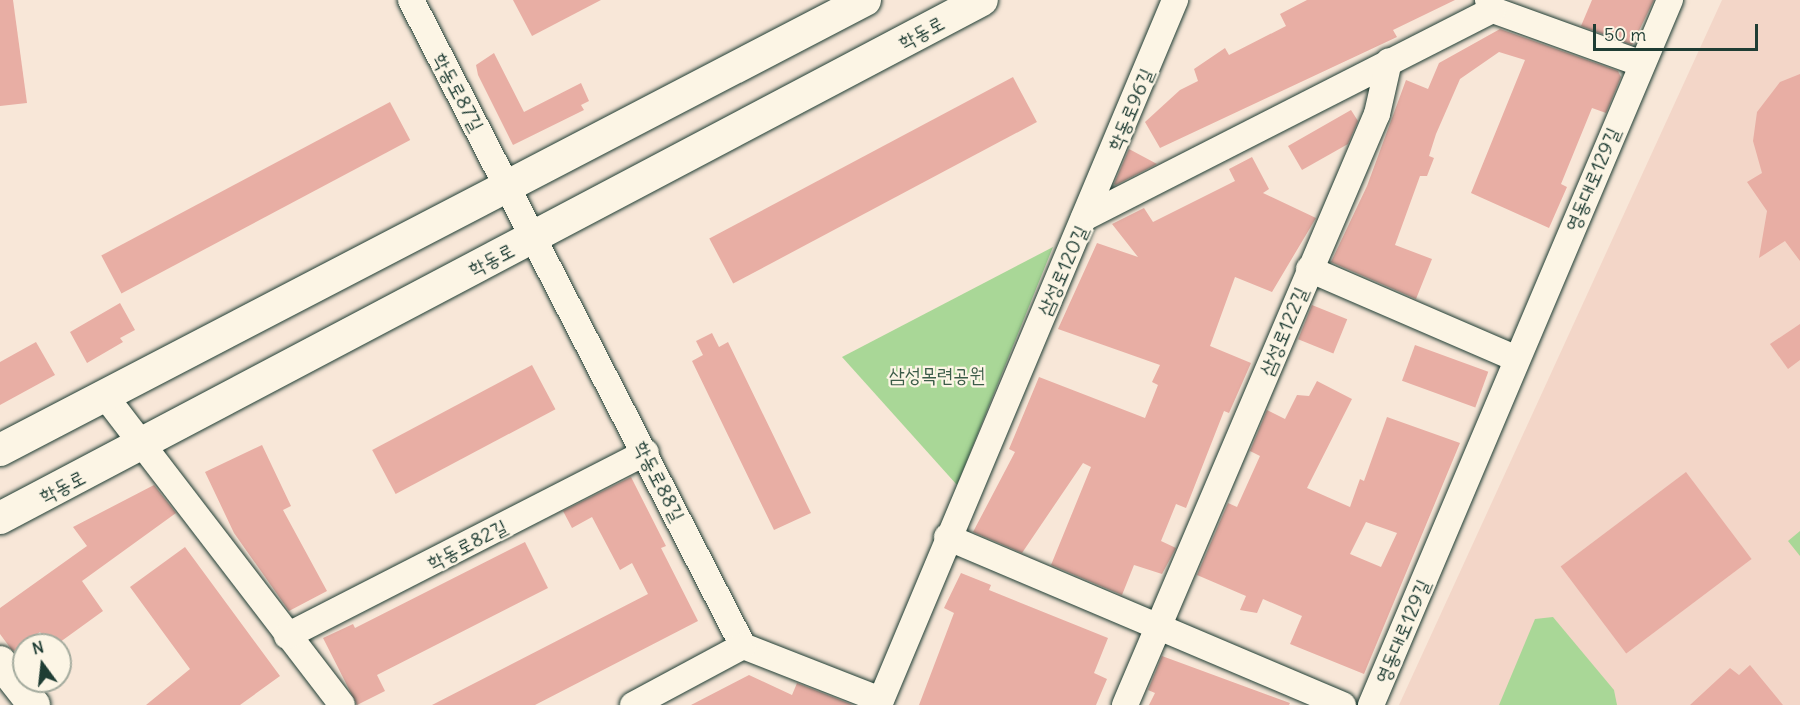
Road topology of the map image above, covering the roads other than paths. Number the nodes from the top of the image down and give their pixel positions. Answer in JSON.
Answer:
{"nodes":[{"id":1,"x":411,"y":0,"type":"edge"},
{"id":2,"x":865,"y":0,"type":"edge"},
{"id":3,"x":982,"y":0,"type":"edge"},
{"id":4,"x":1175,"y":0,"type":"edge"},
{"id":5,"x":1670,"y":0,"type":"edge"},
{"id":6,"x":1490,"y":5,"type":"edge"},
{"id":7,"x":1389,"y":61,"type":"junction"},
{"id":8,"x":1642,"y":64,"type":"junction"},
{"id":9,"x":508,"y":185,"type":"junction"},
{"id":10,"x":1084,"y":218,"type":"junction"},
{"id":11,"x":534,"y":237,"type":"junction"},
{"id":12,"x":1309,"y":269,"type":"junction"},
{"id":13,"x":1515,"y":358,"type":"junction"},
{"id":14,"x":105,"y":396,"type":"junction"},
{"id":15,"x":144,"y":444,"type":"junction"},
{"id":16,"x":0,"y":450,"type":"edge"},
{"id":17,"x":646,"y":452,"type":"junction"},
{"id":18,"x":0,"y":518,"type":"edge"},
{"id":19,"x":947,"y":537,"type":"junction"},
{"id":20,"x":1158,"y":627,"type":"junction"},
{"id":21,"x":287,"y":636,"type":"junction"},
{"id":22,"x":743,"y":646,"type":"junction"},
{"id":23,"x":0,"y":662,"type":"edge"},
{"id":24,"x":880,"y":703,"type":"edge"},
{"id":25,"x":34,"y":705,"type":"edge"},
{"id":26,"x":342,"y":705,"type":"edge"},
{"id":27,"x":633,"y":705,"type":"edge"},
{"id":28,"x":1125,"y":705,"type":"edge"},
{"id":29,"x":1343,"y":705,"type":"edge"},
{"id":30,"x":1371,"y":705,"type":"edge"}],
"edges":[{"from":1,"to":9,"type":"street","name":"학동로87길"},
{"from":2,"to":9,"type":"main road"},
{"from":3,"to":11,"type":"main road","name":"학동로"},
{"from":4,"to":10,"type":"street","name":"학동로96길"},
{"from":5,"to":8,"type":"street","name":"영동대로129길"},
{"from":6,"to":7,"type":"street"},
{"from":6,"to":8,"type":"street"},
{"from":7,"to":10,"type":"street","name":"삼성로120길"},
{"from":7,"to":12,"type":"street","name":"삼성로122길"},
{"from":8,"to":13,"type":"street","name":"영동대로129길"},
{"from":9,"to":11,"type":"street","name":"학동로88길"},
{"from":9,"to":14,"type":"main road"},
{"from":10,"to":19,"type":"street","name":"삼성로120길"},
{"from":11,"to":15,"type":"main road","name":"학동로"},
{"from":11,"to":17,"type":"street","name":"학동로88길"},
{"from":12,"to":13,"type":"street"},
{"from":12,"to":20,"type":"street","name":"삼성로122길"},
{"from":13,"to":30,"type":"street","name":"영동대로129길"},
{"from":14,"to":15,"type":"street"},
{"from":14,"to":16,"type":"main road"},
{"from":15,"to":18,"type":"main road","name":"학동로"},
{"from":15,"to":21,"type":"street"},
{"from":17,"to":21,"type":"street","name":"학동로82길"},
{"from":17,"to":22,"type":"street","name":"학동로88길"},
{"from":19,"to":20,"type":"street"},
{"from":19,"to":24,"type":"street","name":"삼성로120길"},
{"from":20,"to":28,"type":"street","name":"삼성로122길"},
{"from":20,"to":29,"type":"street"},
{"from":21,"to":26,"type":"street"},
{"from":22,"to":24,"type":"street"},
{"from":22,"to":27,"type":"street"},
{"from":23,"to":25,"type":"main road"}]}
